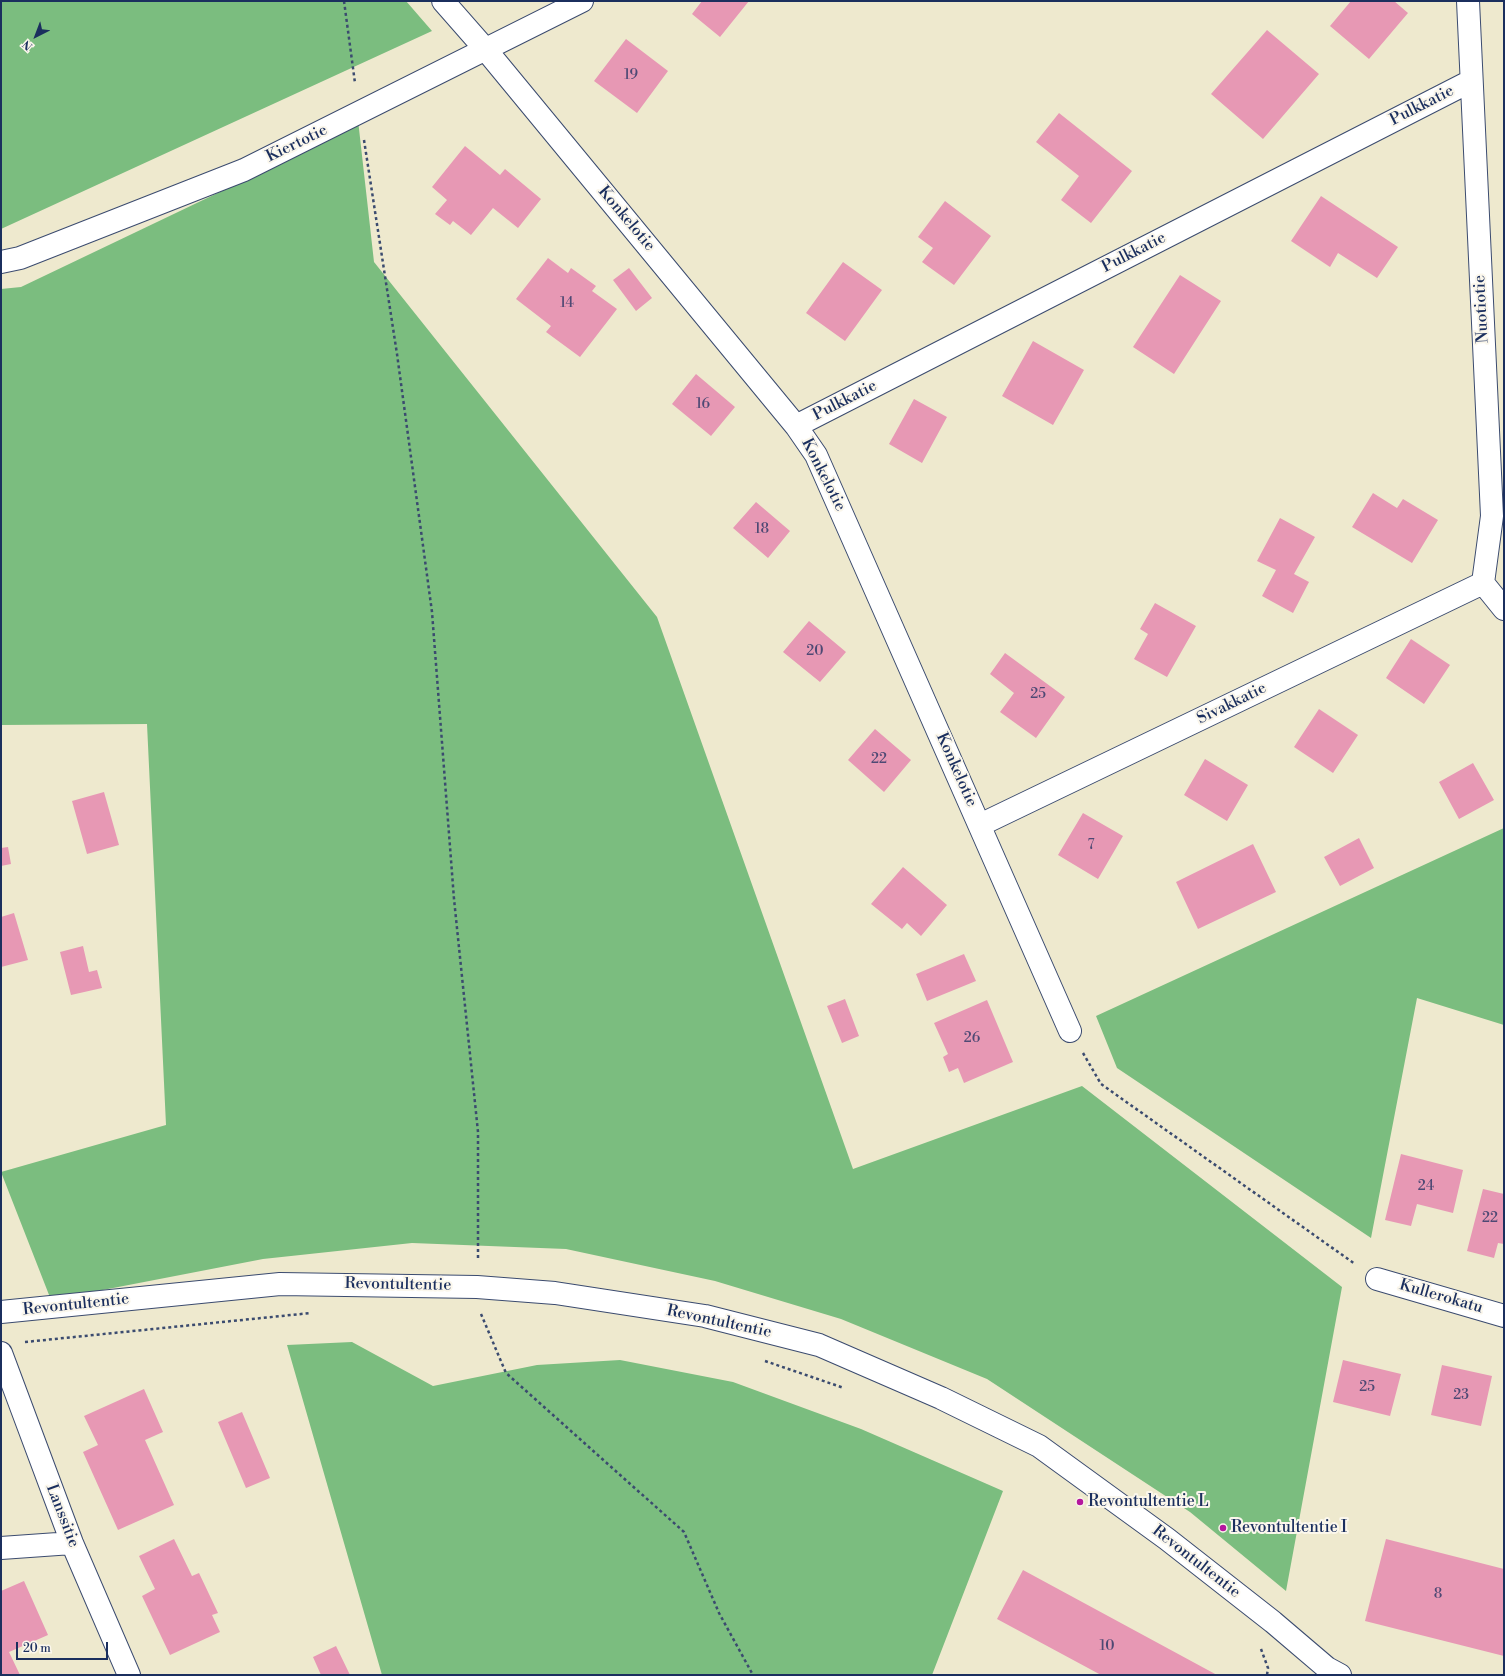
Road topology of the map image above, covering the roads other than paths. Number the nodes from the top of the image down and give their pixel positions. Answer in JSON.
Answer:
{"nodes":[{"id":1,"x":443,"y":1,"type":"edge"},
{"id":2,"x":582,"y":1,"type":"edge"},
{"id":3,"x":1468,"y":1,"type":"edge"},
{"id":4,"x":486,"y":50,"type":"junction"},
{"id":5,"x":1471,"y":81,"type":"junction"},
{"id":6,"x":1,"y":262,"type":"edge"},
{"id":7,"x":796,"y":426,"type":"junction"},
{"id":8,"x":1483,"y":583,"type":"junction"},
{"id":9,"x":1504,"y":609,"type":"edge"},
{"id":10,"x":980,"y":826,"type":"junction"},
{"id":11,"x":1070,"y":1031,"type":"road end"},
{"id":12,"x":1377,"y":1279,"type":"road end"},
{"id":13,"x":1,"y":1312,"type":"edge"},
{"id":14,"x":1504,"y":1316,"type":"edge"},
{"id":15,"x":1,"y":1354,"type":"edge"},
{"id":16,"x":72,"y":1543,"type":"junction"},
{"id":17,"x":1,"y":1548,"type":"edge"},
{"id":18,"x":1331,"y":1673,"type":"edge"},
{"id":19,"x":130,"y":1675,"type":"edge"}],
"edges":[{"from":1,"to":4,"type":"street","name":"Konkelotie"},
{"from":2,"to":4,"type":"street","name":"Kiertotie"},
{"from":3,"to":5,"type":"street","name":"Nuotiotie"},
{"from":4,"to":6,"type":"street","name":"Kiertotie"},
{"from":4,"to":7,"type":"street","name":"Konkelotie"},
{"from":5,"to":7,"type":"street","name":"Pulkkatie"},
{"from":5,"to":8,"type":"street","name":"Nuotiotie"},
{"from":7,"to":10,"type":"street","name":"Konkelotie"},
{"from":8,"to":9,"type":"street"},
{"from":8,"to":10,"type":"street","name":"Sivakkatie"},
{"from":10,"to":11,"type":"street","name":"Konkelotie"},
{"from":12,"to":14,"type":"street","name":"Kullerokatu"},
{"from":13,"to":18,"type":"street","name":"Revontultentie"},
{"from":15,"to":16,"type":"street","name":"Lanssitie"},
{"from":16,"to":17,"type":"street"},
{"from":16,"to":19,"type":"street","name":"Lanssitie"}]}
